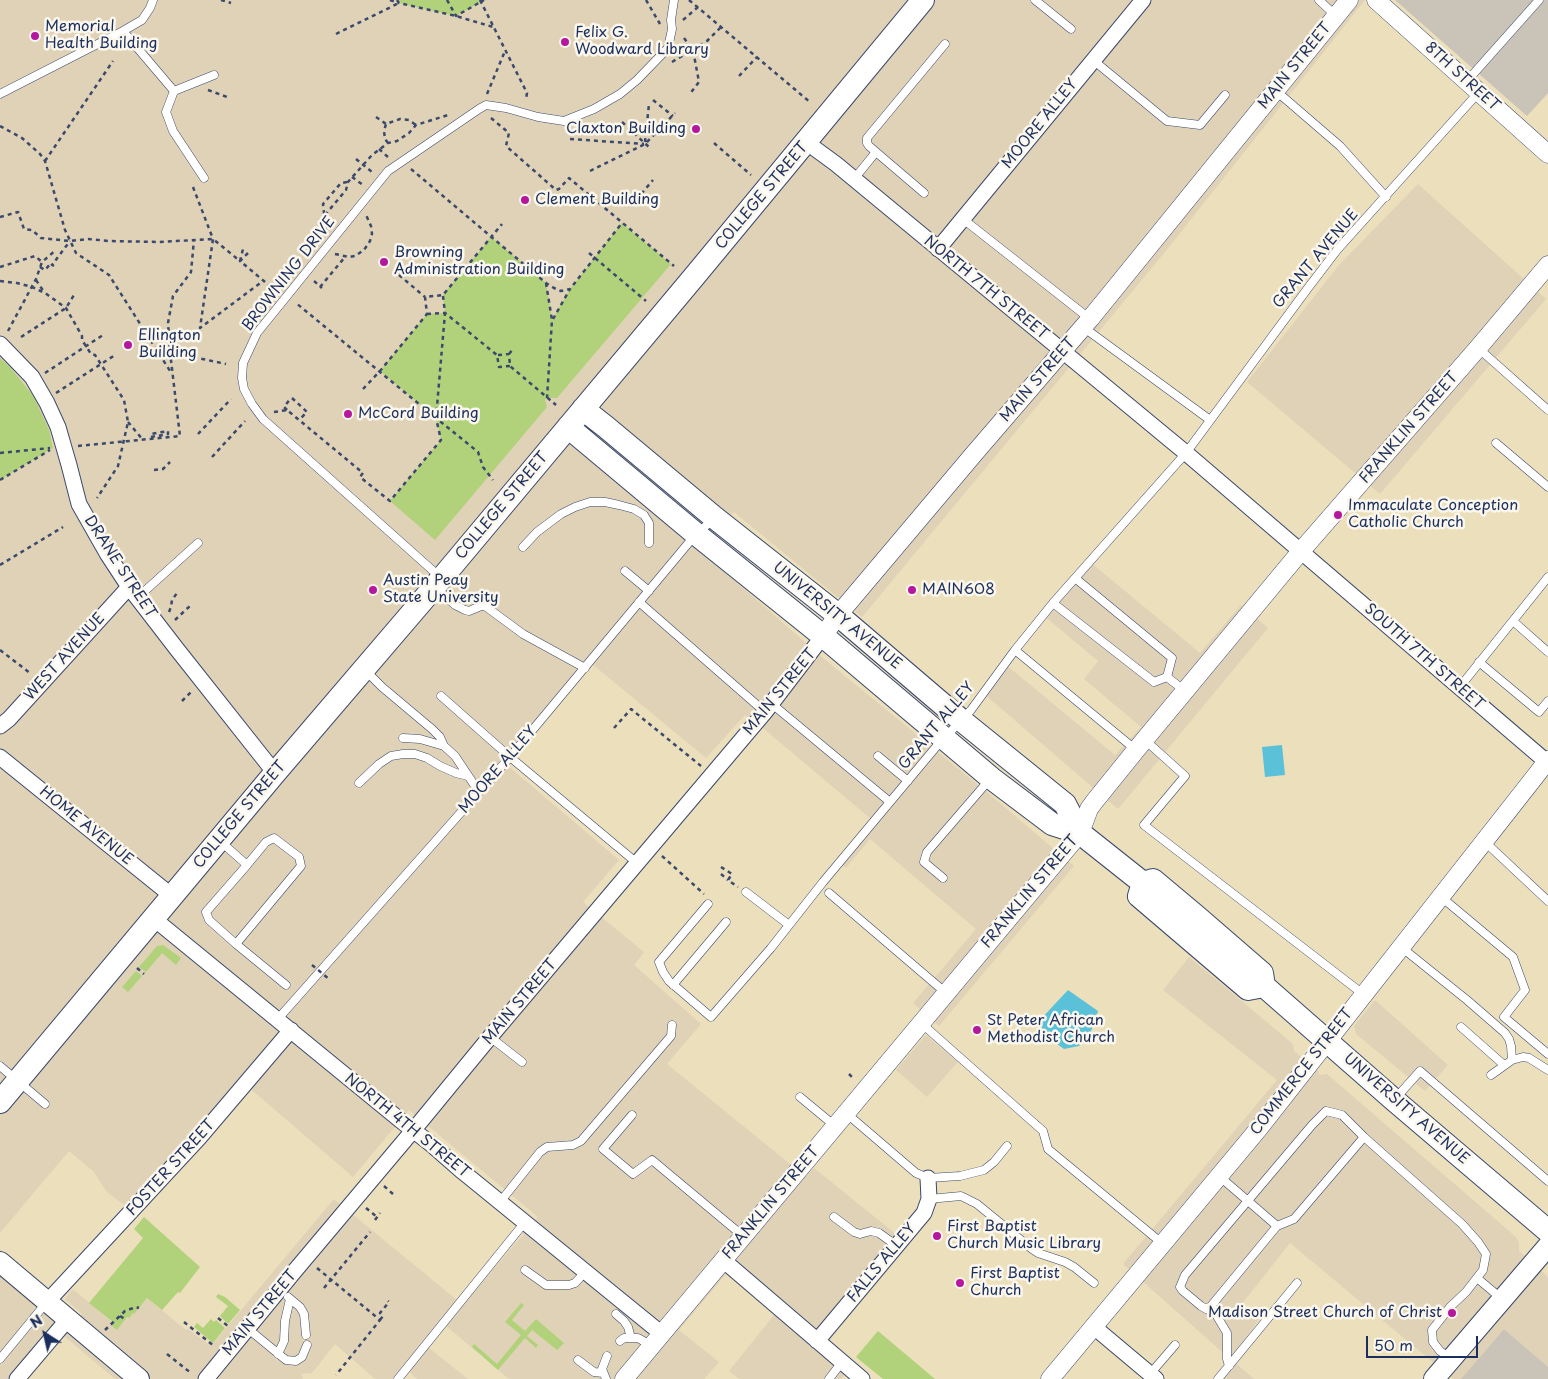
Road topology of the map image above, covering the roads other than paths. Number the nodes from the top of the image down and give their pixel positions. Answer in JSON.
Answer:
{"nodes":[{"id":1,"x":153,"y":0,"type":"edge"},
{"id":2,"x":674,"y":0,"type":"edge"},
{"id":3,"x":923,"y":0,"type":"edge"},
{"id":4,"x":1143,"y":0,"type":"edge"},
{"id":5,"x":1319,"y":0,"type":"edge"},
{"id":6,"x":1348,"y":0,"type":"edge"},
{"id":7,"x":1376,"y":0,"type":"edge"},
{"id":8,"x":1539,"y":0,"type":"edge"},
{"id":9,"x":1040,"y":2,"type":"edge"},
{"id":10,"x":1336,"y":16,"type":"junction"},
{"id":11,"x":1071,"y":29,"type":"dead end"},
{"id":12,"x":123,"y":31,"type":"junction"},
{"id":13,"x":945,"y":44,"type":"dead end"},
{"id":14,"x":1093,"y":60,"type":"junction"},
{"id":15,"x":214,"y":75,"type":"dead end"},
{"id":16,"x":1473,"y":86,"type":"junction"},
{"id":17,"x":1275,"y":90,"type":"junction"},
{"id":18,"x":174,"y":91,"type":"junction"},
{"id":19,"x":0,"y":94,"type":"edge"},
{"id":20,"x":1225,"y":95,"type":"dead end"},
{"id":21,"x":806,"y":142,"type":"junction"},
{"id":22,"x":876,"y":152,"type":"junction"},
{"id":23,"x":1548,"y":154,"type":"edge"},
{"id":24,"x":204,"y":178,"type":"dead end"},
{"id":25,"x":854,"y":179,"type":"junction"},
{"id":26,"x":924,"y":193,"type":"dead end"},
{"id":27,"x":1386,"y":197,"type":"junction"},
{"id":28,"x":963,"y":219,"type":"junction"},
{"id":29,"x":938,"y":249,"type":"junction"},
{"id":30,"x":1548,"y":265,"type":"edge"},
{"id":31,"x":1086,"y":323,"type":"junction"},
{"id":32,"x":0,"y":344,"type":"edge"},
{"id":33,"x":1478,"y":348,"type":"junction"},
{"id":34,"x":1063,"y":351,"type":"junction"},
{"id":35,"x":583,"y":409,"type":"junction"},
{"id":36,"x":1548,"y":410,"type":"edge"},
{"id":37,"x":1210,"y":420,"type":"junction"},
{"id":38,"x":568,"y":427,"type":"junction"},
{"id":39,"x":1496,"y":442,"type":"dead end"},
{"id":40,"x":1186,"y":453,"type":"junction"},
{"id":41,"x":1548,"y":487,"type":"edge"},
{"id":42,"x":715,"y":518,"type":"junction"},
{"id":43,"x":696,"y":534,"type":"junction"},
{"id":44,"x":198,"y":542,"type":"dead end"},
{"id":45,"x":648,"y":543,"type":"dead end"},
{"id":46,"x":523,"y":547,"type":"dead end"},
{"id":47,"x":1301,"y":551,"type":"junction"},
{"id":48,"x":625,"y":571,"type":"dead end"},
{"id":49,"x":1548,"y":577,"type":"edge"},
{"id":50,"x":1075,"y":578,"type":"junction"},
{"id":51,"x":438,"y":583,"type":"junction"},
{"id":52,"x":649,"y":591,"type":"junction"},
{"id":53,"x":133,"y":592,"type":"junction"},
{"id":54,"x":639,"y":602,"type":"junction"},
{"id":55,"x":1053,"y":603,"type":"junction"},
{"id":56,"x":838,"y":615,"type":"junction"},
{"id":57,"x":1513,"y":621,"type":"junction"},
{"id":58,"x":823,"y":636,"type":"junction"},
{"id":59,"x":1015,"y":650,"type":"junction"},
{"id":60,"x":1548,"y":652,"type":"edge"},
{"id":61,"x":1479,"y":662,"type":"junction"},
{"id":62,"x":585,"y":668,"type":"junction"},
{"id":63,"x":364,"y":669,"type":"junction"},
{"id":64,"x":1167,"y":677,"type":"junction"},
{"id":65,"x":1459,"y":688,"type":"junction"},
{"id":66,"x":1185,"y":691,"type":"junction"},
{"id":67,"x":441,"y":696,"type":"dead end"},
{"id":68,"x":1548,"y":701,"type":"edge"},
{"id":69,"x":768,"y":708,"type":"junction"},
{"id":70,"x":962,"y":720,"type":"junction"},
{"id":71,"x":0,"y":726,"type":"edge"},
{"id":72,"x":403,"y":738,"type":"dead end"},
{"id":73,"x":945,"y":739,"type":"junction"},
{"id":74,"x":1141,"y":745,"type":"junction"},
{"id":75,"x":444,"y":746,"type":"junction"},
{"id":76,"x":878,"y":756,"type":"dead end"},
{"id":77,"x":0,"y":757,"type":"edge"},
{"id":78,"x":510,"y":757,"type":"junction"},
{"id":79,"x":1548,"y":761,"type":"edge"},
{"id":80,"x":275,"y":773,"type":"junction"},
{"id":81,"x":468,"y":776,"type":"junction"},
{"id":82,"x":991,"y":778,"type":"junction"},
{"id":83,"x":908,"y":782,"type":"junction"},
{"id":84,"x":359,"y":783,"type":"dead end"},
{"id":85,"x":479,"y":792,"type":"junction"},
{"id":86,"x":890,"y":802,"type":"junction"},
{"id":87,"x":1080,"y":833,"type":"junction"},
{"id":88,"x":219,"y":840,"type":"junction"},
{"id":89,"x":1484,"y":840,"type":"junction"},
{"id":90,"x":637,"y":863,"type":"junction"},
{"id":91,"x":246,"y":865,"type":"junction"},
{"id":92,"x":943,"y":878,"type":"dead end"},
{"id":93,"x":746,"y":892,"type":"dead end"},
{"id":94,"x":829,"y":893,"type":"dead end"},
{"id":95,"x":172,"y":896,"type":"junction"},
{"id":96,"x":1440,"y":896,"type":"junction"},
{"id":97,"x":1548,"y":901,"type":"edge"},
{"id":98,"x":708,"y":904,"type":"road end"},
{"id":99,"x":153,"y":918,"type":"junction"},
{"id":100,"x":726,"y":922,"type":"dead end"},
{"id":101,"x":789,"y":925,"type":"junction"},
{"id":102,"x":236,"y":944,"type":"junction"},
{"id":103,"x":1401,"y":946,"type":"junction"},
{"id":104,"x":286,"y":985,"type":"dead end"},
{"id":105,"x":674,"y":985,"type":"junction"},
{"id":106,"x":946,"y":993,"type":"junction"},
{"id":107,"x":1363,"y":994,"type":"junction"},
{"id":108,"x":277,"y":1020,"type":"junction"},
{"id":109,"x":921,"y":1023,"type":"junction"},
{"id":110,"x":672,"y":1025,"type":"dead end"},
{"id":111,"x":1461,"y":1027,"type":"dead end"},
{"id":112,"x":291,"y":1030,"type":"junction"},
{"id":113,"x":490,"y":1037,"type":"junction"},
{"id":114,"x":1326,"y":1040,"type":"junction"},
{"id":115,"x":1548,"y":1054,"type":"edge"},
{"id":116,"x":1512,"y":1060,"type":"junction"},
{"id":117,"x":522,"y":1062,"type":"dead end"},
{"id":118,"x":1504,"y":1065,"type":"junction"},
{"id":119,"x":0,"y":1066,"type":"edge"},
{"id":120,"x":1548,"y":1070,"type":"edge"},
{"id":121,"x":1491,"y":1075,"type":"dead end"},
{"id":122,"x":18,"y":1081,"type":"junction"},
{"id":123,"x":800,"y":1097,"type":"dead end"},
{"id":124,"x":1394,"y":1100,"type":"junction"},
{"id":125,"x":0,"y":1102,"type":"edge"},
{"id":126,"x":45,"y":1104,"type":"dead end"},
{"id":127,"x":632,"y":1115,"type":"dead end"},
{"id":128,"x":840,"y":1120,"type":"junction"},
{"id":129,"x":414,"y":1130,"type":"junction"},
{"id":130,"x":1364,"y":1137,"type":"junction"},
{"id":131,"x":1006,"y":1146,"type":"dead end"},
{"id":132,"x":1219,"y":1176,"type":"junction"},
{"id":133,"x":928,"y":1178,"type":"junction"},
{"id":134,"x":1548,"y":1181,"type":"edge"},
{"id":135,"x":929,"y":1199,"type":"junction"},
{"id":136,"x":500,"y":1202,"type":"junction"},
{"id":137,"x":1248,"y":1202,"type":"junction"},
{"id":138,"x":834,"y":1217,"type":"dead end"},
{"id":139,"x":525,"y":1222,"type":"junction"},
{"id":140,"x":1277,"y":1226,"type":"junction"},
{"id":141,"x":1548,"y":1231,"type":"edge"},
{"id":142,"x":743,"y":1236,"type":"junction"},
{"id":143,"x":1163,"y":1244,"type":"junction"},
{"id":144,"x":897,"y":1246,"type":"junction"},
{"id":145,"x":1548,"y":1246,"type":"edge"},
{"id":146,"x":723,"y":1260,"type":"junction"},
{"id":147,"x":0,"y":1262,"type":"edge"},
{"id":148,"x":525,"y":1270,"type":"dead end"},
{"id":149,"x":585,"y":1272,"type":"junction"},
{"id":150,"x":1477,"y":1278,"type":"junction"},
{"id":151,"x":1094,"y":1283,"type":"dead end"},
{"id":152,"x":1297,"y":1283,"type":"dead end"},
{"id":153,"x":285,"y":1294,"type":"junction"},
{"id":154,"x":1502,"y":1299,"type":"junction"},
{"id":155,"x":47,"y":1302,"type":"junction"},
{"id":156,"x":1211,"y":1306,"type":"junction"},
{"id":157,"x":616,"y":1314,"type":"dead end"},
{"id":158,"x":68,"y":1319,"type":"junction"},
{"id":159,"x":1094,"y":1326,"type":"junction"},
{"id":160,"x":247,"y":1328,"type":"junction"},
{"id":161,"x":306,"y":1335,"type":"dead end"},
{"id":162,"x":631,"y":1338,"type":"junction"},
{"id":163,"x":657,"y":1340,"type":"junction"},
{"id":164,"x":620,"y":1341,"type":"dead end"},
{"id":165,"x":817,"y":1341,"type":"junction"},
{"id":166,"x":306,"y":1345,"type":"dead end"},
{"id":167,"x":1175,"y":1345,"type":"dead end"},
{"id":168,"x":278,"y":1354,"type":"junction"},
{"id":169,"x":607,"y":1356,"type":"dead end"},
{"id":170,"x":0,"y":1359,"type":"edge"},
{"id":171,"x":1452,"y":1359,"type":"junction"},
{"id":172,"x":578,"y":1360,"type":"dead end"},
{"id":173,"x":842,"y":1362,"type":"junction"},
{"id":174,"x":1229,"y":1366,"type":"junction"},
{"id":175,"x":604,"y":1376,"type":"edge"},
{"id":176,"x":1153,"y":1376,"type":"edge"},
{"id":177,"x":17,"y":1379,"type":"edge"},
{"id":178,"x":139,"y":1379,"type":"edge"},
{"id":179,"x":206,"y":1379,"type":"edge"},
{"id":180,"x":398,"y":1379,"type":"edge"},
{"id":181,"x":624,"y":1379,"type":"edge"},
{"id":182,"x":829,"y":1379,"type":"edge"},
{"id":183,"x":862,"y":1379,"type":"edge"},
{"id":184,"x":1050,"y":1379,"type":"edge"},
{"id":185,"x":1218,"y":1379,"type":"edge"},
{"id":186,"x":1434,"y":1379,"type":"edge"}],
"edges":[{"from":1,"to":12,"type":"lane"},
{"from":2,"to":51,"type":"lane","name":"BROWNING DRIVE"},
{"from":3,"to":21,"type":"main road","name":"COLLEGE STREET"},
{"from":4,"to":14,"type":"street","name":"MOORE ALLEY"},
{"from":5,"to":10,"type":"lane"},
{"from":6,"to":10,"type":"street","name":"MAIN STREET"},
{"from":7,"to":16,"type":"street","name":"8TH STREET"},
{"from":8,"to":16,"type":"lane","name":"GRANT AVENUE"},
{"from":9,"to":11,"type":"lane"},
{"from":10,"to":17,"type":"street","name":"MAIN STREET"},
{"from":12,"to":18,"type":"lane"},
{"from":12,"to":19,"type":"lane"},
{"from":13,"to":22,"type":"lane"},
{"from":14,"to":20,"type":"lane"},
{"from":14,"to":28,"type":"street","name":"MOORE ALLEY"},
{"from":15,"to":18,"type":"lane"},
{"from":16,"to":23,"type":"street","name":"8TH STREET"},
{"from":16,"to":27,"type":"lane","name":"GRANT AVENUE"},
{"from":17,"to":27,"type":"lane"},
{"from":17,"to":31,"type":"street","name":"MAIN STREET"},
{"from":18,"to":24,"type":"lane"},
{"from":21,"to":25,"type":"street","name":"NORTH 7TH STREET"},
{"from":21,"to":35,"type":"main road","name":"COLLEGE STREET"},
{"from":22,"to":25,"type":"lane"},
{"from":22,"to":26,"type":"lane"},
{"from":25,"to":29,"type":"street","name":"NORTH 7TH STREET"},
{"from":27,"to":37,"type":"lane","name":"GRANT AVENUE"},
{"from":28,"to":29,"type":"street","name":"MOORE ALLEY"},
{"from":28,"to":31,"type":"lane"},
{"from":29,"to":34,"type":"street","name":"NORTH 7TH STREET"},
{"from":30,"to":33,"type":"street","name":"FRANKLIN STREET"},
{"from":31,"to":34,"type":"street","name":"MAIN STREET"},
{"from":31,"to":37,"type":"lane"},
{"from":32,"to":53,"type":"street","name":"DRANE STREET"},
{"from":33,"to":36,"type":"lane"},
{"from":33,"to":47,"type":"street","name":"FRANKLIN STREET"},
{"from":34,"to":40,"type":"street","name":"NORTH 7TH STREET"},
{"from":34,"to":56,"type":"street","name":"MAIN STREET"},
{"from":35,"to":38,"type":"main road","name":"COLLEGE STREET"},
{"from":35,"to":42,"type":"main road","name":"UNIVERSITY AVENUE"},
{"from":37,"to":40,"type":"lane","name":"GRANT AVENUE"},
{"from":38,"to":43,"type":"main road","name":"UNIVERSITY AVENUE"},
{"from":38,"to":51,"type":"main road","name":"COLLEGE STREET"},
{"from":39,"to":41,"type":"lane"},
{"from":40,"to":47,"type":"street","name":"NORTH 7TH STREET"},
{"from":40,"to":50,"type":"lane","name":"GRANT ALLEY"},
{"from":42,"to":43,"type":"lane","name":"MOORE ALLEY"},
{"from":42,"to":56,"type":"main road","name":"UNIVERSITY AVENUE"},
{"from":43,"to":52,"type":"lane","name":"MOORE ALLEY"},
{"from":43,"to":58,"type":"main road","name":"UNIVERSITY AVENUE"},
{"from":44,"to":53,"type":"lane"},
{"from":45,"to":46,"type":"lane"},
{"from":47,"to":65,"type":"street","name":"SOUTH 7TH STREET"},
{"from":47,"to":66,"type":"street","name":"FRANKLIN STREET"},
{"from":48,"to":52,"type":"lane"},
{"from":49,"to":57,"type":"lane"},
{"from":50,"to":55,"type":"lane","name":"GRANT ALLEY"},
{"from":50,"to":64,"type":"lane"},
{"from":51,"to":62,"type":"lane","name":"BROWNING DRIVE"},
{"from":51,"to":63,"type":"main road","name":"COLLEGE STREET"},
{"from":52,"to":54,"type":"lane","name":"MOORE ALLEY"},
{"from":53,"to":71,"type":"street","name":"WEST AVENUE"},
{"from":53,"to":80,"type":"street","name":"DRANE STREET"},
{"from":54,"to":62,"type":"lane","name":"MOORE ALLEY"},
{"from":54,"to":69,"type":"lane"},
{"from":55,"to":59,"type":"lane","name":"GRANT ALLEY"},
{"from":55,"to":64,"type":"lane"},
{"from":56,"to":58,"type":"street","name":"MAIN STREET"},
{"from":56,"to":70,"type":"main road","name":"UNIVERSITY AVENUE"},
{"from":57,"to":60,"type":"lane"},
{"from":57,"to":61,"type":"lane"},
{"from":58,"to":69,"type":"street","name":"MAIN STREET"},
{"from":58,"to":73,"type":"main road","name":"UNIVERSITY AVENUE"},
{"from":59,"to":70,"type":"lane","name":"GRANT ALLEY"},
{"from":59,"to":74,"type":"lane"},
{"from":61,"to":65,"type":"lane"},
{"from":61,"to":68,"type":"lane"},
{"from":62,"to":78,"type":"lane","name":"MOORE ALLEY"},
{"from":63,"to":75,"type":"lane"},
{"from":63,"to":80,"type":"main road","name":"COLLEGE STREET"},
{"from":64,"to":66,"type":"lane"},
{"from":65,"to":79,"type":"street","name":"SOUTH 7TH STREET"},
{"from":66,"to":74,"type":"street","name":"FRANKLIN STREET"},
{"from":67,"to":78,"type":"lane"},
{"from":69,"to":86,"type":"lane"},
{"from":69,"to":90,"type":"street","name":"MAIN STREET"},
{"from":70,"to":73,"type":"lane","name":"GRANT ALLEY"},
{"from":70,"to":87,"type":"main road","name":"UNIVERSITY AVENUE"},
{"from":72,"to":75,"type":"lane"},
{"from":73,"to":82,"type":"main road","name":"UNIVERSITY AVENUE"},
{"from":73,"to":83,"type":"lane","name":"GRANT ALLEY"},
{"from":74,"to":87,"type":"street","name":"FRANKLIN STREET"},
{"from":74,"to":107,"type":"lane"},
{"from":75,"to":81,"type":"lane"},
{"from":76,"to":83,"type":"lane"},
{"from":77,"to":95,"type":"street","name":"HOME AVENUE"},
{"from":78,"to":85,"type":"lane","name":"MOORE ALLEY"},
{"from":78,"to":90,"type":"lane"},
{"from":79,"to":89,"type":"street","name":"COMMERCE STREET"},
{"from":80,"to":88,"type":"main road","name":"COLLEGE STREET"},
{"from":81,"to":84,"type":"lane"},
{"from":81,"to":85,"type":"lane"},
{"from":82,"to":87,"type":"main road","name":"UNIVERSITY AVENUE"},
{"from":82,"to":92,"type":"lane"},
{"from":83,"to":86,"type":"lane","name":"GRANT ALLEY"},
{"from":85,"to":108,"type":"lane","name":"MOORE ALLEY"},
{"from":86,"to":101,"type":"lane","name":"GRANT ALLEY"},
{"from":87,"to":106,"type":"street","name":"FRANKLIN STREET"},
{"from":87,"to":114,"type":"main road","name":"UNIVERSITY AVENUE"},
{"from":88,"to":91,"type":"lane"},
{"from":88,"to":95,"type":"main road","name":"COLLEGE STREET"},
{"from":89,"to":96,"type":"street","name":"COMMERCE STREET"},
{"from":89,"to":97,"type":"lane"},
{"from":90,"to":113,"type":"street","name":"MAIN STREET"},
{"from":91,"to":102,"type":"lane"},
{"from":91,"to":102,"type":"lane"},
{"from":93,"to":101,"type":"lane"},
{"from":94,"to":106,"type":"lane"},
{"from":95,"to":99,"type":"main road","name":"COLLEGE STREET"},
{"from":96,"to":103,"type":"street","name":"COMMERCE STREET"},
{"from":96,"to":115,"type":"lane"},
{"from":98,"to":105,"type":"lane"},
{"from":99,"to":108,"type":"street","name":"NORTH 4TH STREET"},
{"from":99,"to":122,"type":"main road","name":"COLLEGE STREET"},
{"from":100,"to":105,"type":"lane"},
{"from":101,"to":105,"type":"lane","name":"GRANT ALLEY"},
{"from":102,"to":104,"type":"lane"},
{"from":103,"to":107,"type":"street","name":"COMMERCE STREET"},
{"from":103,"to":116,"type":"lane"},
{"from":106,"to":109,"type":"street","name":"FRANKLIN STREET"},
{"from":107,"to":114,"type":"street","name":"COMMERCE STREET"},
{"from":108,"to":112,"type":"street","name":"NORTH 4TH STREET"},
{"from":109,"to":128,"type":"street","name":"FRANKLIN STREET"},
{"from":109,"to":143,"type":"lane"},
{"from":110,"to":136,"type":"lane"},
{"from":111,"to":118,"type":"lane"},
{"from":112,"to":129,"type":"street","name":"NORTH 4TH STREET"},
{"from":112,"to":155,"type":"street","name":"FOSTER STREET"},
{"from":113,"to":117,"type":"lane"},
{"from":113,"to":129,"type":"street","name":"MAIN STREET"},
{"from":114,"to":124,"type":"main road","name":"UNIVERSITY AVENUE"},
{"from":114,"to":132,"type":"street","name":"COMMERCE STREET"},
{"from":116,"to":118,"type":"lane"},
{"from":116,"to":120,"type":"lane"},
{"from":118,"to":121,"type":"lane"},
{"from":119,"to":122,"type":"lane"},
{"from":122,"to":125,"type":"main road","name":"COLLEGE STREET"},
{"from":122,"to":126,"type":"lane"},
{"from":123,"to":128,"type":"lane"},
{"from":124,"to":134,"type":"lane"},
{"from":124,"to":141,"type":"main road","name":"UNIVERSITY AVENUE"},
{"from":127,"to":142,"type":"lane"},
{"from":128,"to":133,"type":"lane"},
{"from":128,"to":142,"type":"street","name":"FRANKLIN STREET"},
{"from":129,"to":136,"type":"street","name":"NORTH 4TH STREET"},
{"from":129,"to":153,"type":"street","name":"MAIN STREET"},
{"from":130,"to":137,"type":"lane"},
{"from":130,"to":140,"type":"lane"},
{"from":130,"to":150,"type":"lane"},
{"from":131,"to":133,"type":"lane"},
{"from":132,"to":137,"type":"lane"},
{"from":132,"to":143,"type":"street","name":"COMMERCE STREET"},
{"from":133,"to":135,"type":"street"},
{"from":135,"to":144,"type":"street","name":"FALLS ALLEY"},
{"from":135,"to":151,"type":"lane"},
{"from":136,"to":139,"type":"street","name":"NORTH 4TH STREET"},
{"from":137,"to":140,"type":"lane"},
{"from":137,"to":156,"type":"lane"},
{"from":138,"to":144,"type":"lane"},
{"from":139,"to":149,"type":"street","name":"NORTH 4TH STREET"},
{"from":139,"to":180,"type":"lane"},
{"from":140,"to":156,"type":"lane"},
{"from":142,"to":146,"type":"street","name":"FRANKLIN STREET"},
{"from":143,"to":159,"type":"street","name":"COMMERCE STREET"},
{"from":144,"to":165,"type":"street","name":"FALLS ALLEY"},
{"from":145,"to":154,"type":"main road"},
{"from":146,"to":163,"type":"street","name":"FRANKLIN STREET"},
{"from":146,"to":165,"type":"street"},
{"from":147,"to":155,"type":"main road"},
{"from":148,"to":149,"type":"lane"},
{"from":149,"to":163,"type":"street","name":"NORTH 4TH STREET"},
{"from":150,"to":154,"type":"lane"},
{"from":150,"to":171,"type":"lane"},
{"from":152,"to":174,"type":"lane"},
{"from":153,"to":160,"type":"street","name":"MAIN STREET"},
{"from":153,"to":161,"type":"lane"},
{"from":153,"to":168,"type":"lane"},
{"from":154,"to":171,"type":"main road"},
{"from":155,"to":158,"type":"main road"},
{"from":155,"to":170,"type":"lane"},
{"from":156,"to":174,"type":"lane"},
{"from":157,"to":162,"type":"lane"},
{"from":158,"to":177,"type":"street"},
{"from":158,"to":178,"type":"main road"},
{"from":159,"to":176,"type":"street"},
{"from":159,"to":184,"type":"street","name":"COMMERCE STREET"},
{"from":160,"to":168,"type":"lane"},
{"from":160,"to":179,"type":"street","name":"MAIN STREET"},
{"from":162,"to":163,"type":"lane"},
{"from":162,"to":164,"type":"lane"},
{"from":163,"to":181,"type":"street","name":"FRANKLIN STREET"},
{"from":165,"to":173,"type":"street"},
{"from":166,"to":168,"type":"lane"},
{"from":167,"to":176,"type":"lane"},
{"from":169,"to":175,"type":"lane"},
{"from":171,"to":186,"type":"main road"},
{"from":172,"to":175,"type":"lane"},
{"from":173,"to":182,"type":"lane"},
{"from":173,"to":183,"type":"street"},
{"from":174,"to":185,"type":"lane"}]}
